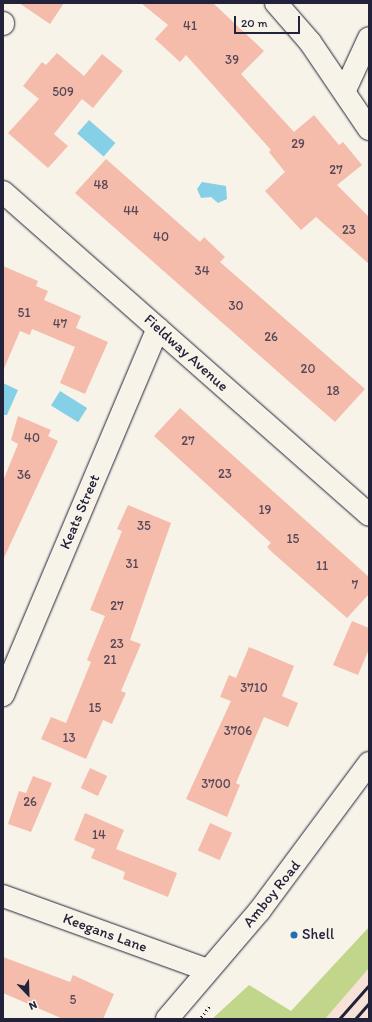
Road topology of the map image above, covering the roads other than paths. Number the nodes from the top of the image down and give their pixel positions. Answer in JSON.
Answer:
{"nodes":[{"id":1,"x":276,"y":3,"type":"edge"},
{"id":2,"x":369,"y":38,"type":"edge"},
{"id":3,"x":345,"y":90,"type":"junction"},
{"id":4,"x":369,"y":129,"type":"edge"},
{"id":5,"x":3,"y":192,"type":"edge"},
{"id":6,"x":158,"y":328,"type":"junction"},
{"id":7,"x":369,"y":515,"type":"edge"},
{"id":8,"x":3,"y":695,"type":"edge"},
{"id":9,"x":369,"y":763,"type":"edge"},
{"id":10,"x":3,"y":896,"type":"edge"},
{"id":11,"x":207,"y":970,"type":"junction"},
{"id":12,"x":167,"y":1019,"type":"edge"}],
"edges":[{"from":1,"to":3,"type":"street"},
{"from":2,"to":3,"type":"street"},
{"from":3,"to":4,"type":"street"},
{"from":5,"to":6,"type":"street","name":"Fieldway Avenue"},
{"from":6,"to":7,"type":"street","name":"Fieldway Avenue"},
{"from":6,"to":8,"type":"street","name":"Keats Street"},
{"from":9,"to":11,"type":"street","name":"Amboy Road"},
{"from":10,"to":11,"type":"street","name":"Keegans Lane"},
{"from":11,"to":12,"type":"street","name":"Amboy Road"}]}
